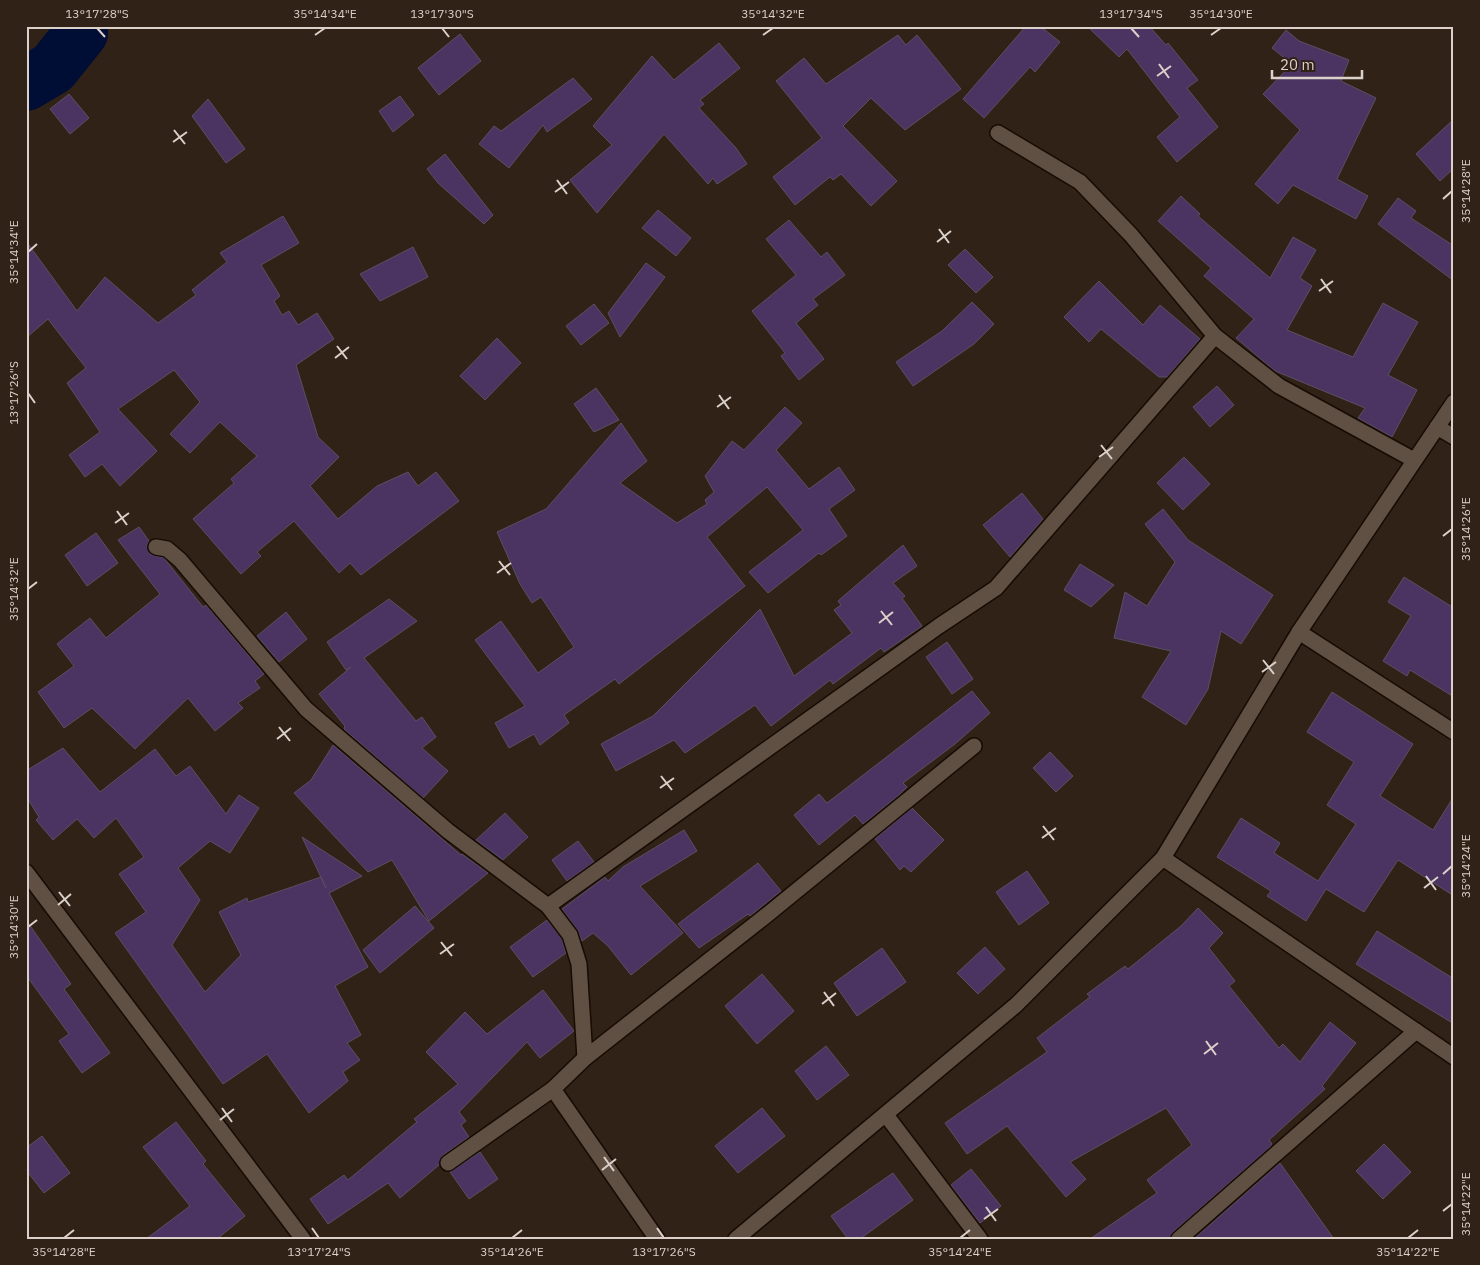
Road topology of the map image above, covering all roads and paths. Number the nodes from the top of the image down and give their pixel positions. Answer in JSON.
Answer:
{"nodes":[{"id":1,"x":998,"y":133,"type":"dead end"},
{"id":2,"x":1215,"y":336,"type":"junction"},
{"id":3,"x":1454,"y":402,"type":"edge"},
{"id":4,"x":1437,"y":427,"type":"junction"},
{"id":5,"x":1454,"y":437,"type":"edge"},
{"id":6,"x":1414,"y":460,"type":"junction"},
{"id":7,"x":156,"y":547,"type":"dead end"},
{"id":8,"x":1299,"y":632,"type":"junction"},
{"id":9,"x":1454,"y":732,"type":"edge"},
{"id":10,"x":974,"y":746,"type":"dead end"},
{"id":11,"x":1164,"y":858,"type":"junction"},
{"id":12,"x":26,"y":872,"type":"edge"},
{"id":13,"x":548,"y":906,"type":"junction"},
{"id":14,"x":1416,"y":1031,"type":"junction"},
{"id":15,"x":1454,"y":1057,"type":"edge"},
{"id":16,"x":585,"y":1058,"type":"junction"},
{"id":17,"x":553,"y":1089,"type":"junction"},
{"id":18,"x":886,"y":1115,"type":"junction"},
{"id":19,"x":448,"y":1163,"type":"dead end"},
{"id":20,"x":302,"y":1239,"type":"edge"},
{"id":21,"x":656,"y":1239,"type":"edge"},
{"id":22,"x":736,"y":1239,"type":"edge"},
{"id":23,"x":980,"y":1239,"type":"edge"},
{"id":24,"x":1179,"y":1239,"type":"edge"}],
"edges":[{"from":1,"to":2,"type":"street"},
{"from":2,"to":6,"type":"street"},
{"from":2,"to":13,"type":"street"},
{"from":3,"to":4,"type":"street"},
{"from":4,"to":5,"type":"street"},
{"from":4,"to":6,"type":"street"},
{"from":6,"to":8,"type":"street"},
{"from":7,"to":13,"type":"street"},
{"from":8,"to":9,"type":"street"},
{"from":8,"to":11,"type":"street"},
{"from":10,"to":16,"type":"street"},
{"from":11,"to":14,"type":"street"},
{"from":11,"to":18,"type":"street"},
{"from":12,"to":20,"type":"street"},
{"from":13,"to":16,"type":"street"},
{"from":14,"to":15,"type":"street"},
{"from":14,"to":24,"type":"street"},
{"from":16,"to":17,"type":"street"},
{"from":17,"to":19,"type":"street"},
{"from":17,"to":21,"type":"street"},
{"from":18,"to":22,"type":"street"},
{"from":18,"to":23,"type":"street"}]}
